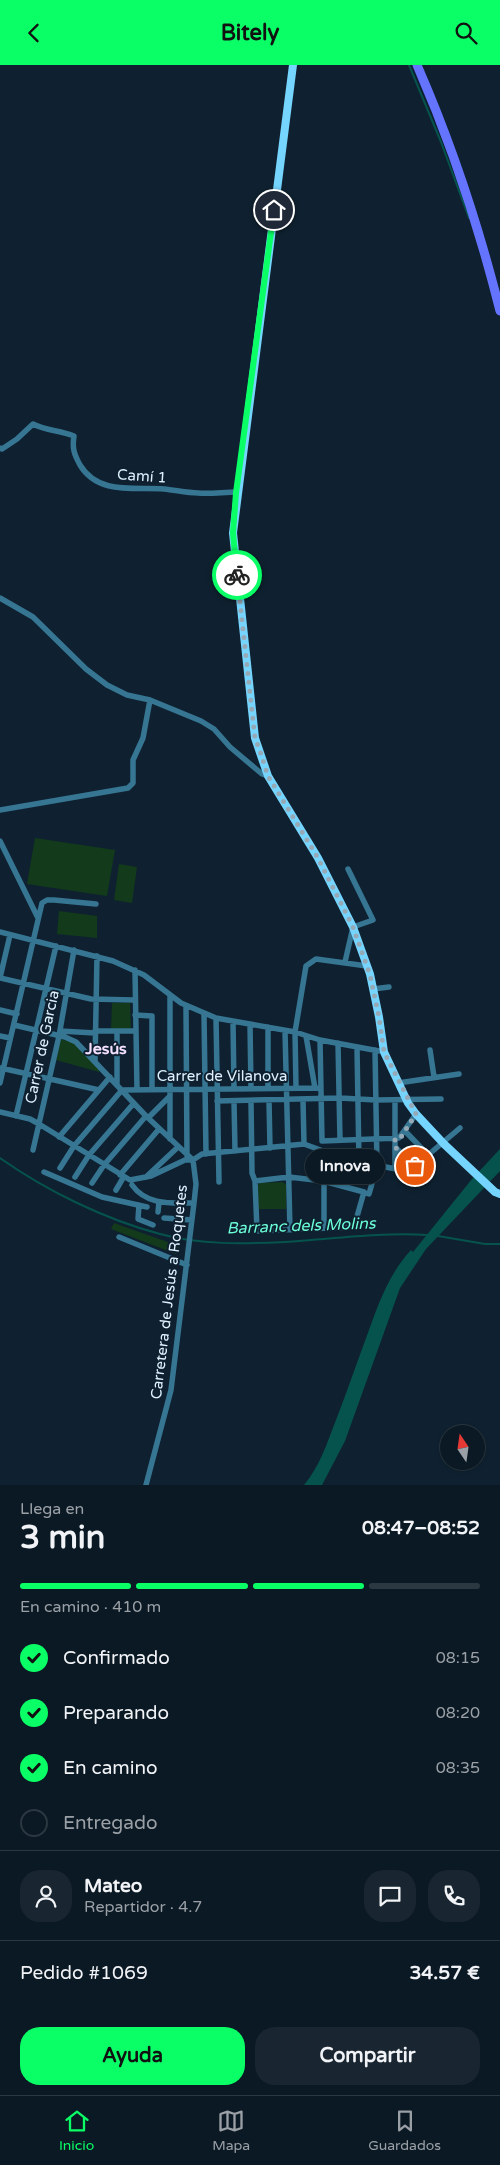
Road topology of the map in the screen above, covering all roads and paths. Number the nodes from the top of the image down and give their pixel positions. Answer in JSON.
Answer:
{"nodes":[{"id":1,"x":293,"y":65,"type":"edge"},
{"id":2,"x":416,"y":65,"type":"edge"},
{"id":3,"x":500,"y":311,"type":"edge"},
{"id":4,"x":0,"y":448,"type":"edge"},
{"id":5,"x":236,"y":493,"type":"junction"},
{"id":6,"x":0,"y":598,"type":"edge"},
{"id":7,"x":150,"y":700,"type":"junction"},
{"id":8,"x":268,"y":776,"type":"junction"},
{"id":9,"x":0,"y":810,"type":"edge"},
{"id":10,"x":0,"y":841,"type":"edge"},
{"id":11,"x":348,"y":869,"type":"dead end"},
{"id":12,"x":96,"y":904,"type":"dead end"},
{"id":13,"x":38,"y":918,"type":"junction"},
{"id":14,"x":353,"y":927,"type":"junction"},
{"id":15,"x":0,"y":932,"type":"edge"},
{"id":16,"x":10,"y":935,"type":"junction"},
{"id":17,"x":34,"y":941,"type":"junction"},
{"id":18,"x":56,"y":945,"type":"junction"},
{"id":19,"x":74,"y":950,"type":"junction"},
{"id":20,"x":97,"y":956,"type":"junction"},
{"id":21,"x":345,"y":962,"type":"junction"},
{"id":22,"x":367,"y":966,"type":"junction"},
{"id":23,"x":135,"y":970,"type":"junction"},
{"id":24,"x":0,"y":978,"type":"edge"},
{"id":25,"x":24,"y":983,"type":"junction"},
{"id":26,"x":389,"y":987,"type":"dead end"},
{"id":27,"x":46,"y":988,"type":"junction"},
{"id":28,"x":373,"y":989,"type":"junction"},
{"id":29,"x":66,"y":993,"type":"junction"},
{"id":30,"x":171,"y":997,"type":"junction"},
{"id":31,"x":96,"y":999,"type":"junction"},
{"id":32,"x":134,"y":1000,"type":"junction"},
{"id":33,"x":186,"y":1006,"type":"junction"},
{"id":34,"x":0,"y":1010,"type":"edge"},
{"id":35,"x":17,"y":1014,"type":"junction"},
{"id":36,"x":204,"y":1014,"type":"junction"},
{"id":37,"x":135,"y":1015,"type":"junction"},
{"id":38,"x":216,"y":1018,"type":"junction"},
{"id":39,"x":233,"y":1021,"type":"junction"},
{"id":40,"x":250,"y":1024,"type":"junction"},
{"id":41,"x":14,"y":1025,"type":"junction"},
{"id":42,"x":268,"y":1027,"type":"junction"},
{"id":43,"x":36,"y":1030,"type":"junction"},
{"id":44,"x":117,"y":1031,"type":"junction"},
{"id":45,"x":135,"y":1031,"type":"junction"},
{"id":46,"x":285,"y":1031,"type":"junction"},
{"id":47,"x":95,"y":1032,"type":"junction"},
{"id":48,"x":295,"y":1032,"type":"junction"},
{"id":49,"x":59,"y":1034,"type":"junction"},
{"id":50,"x":0,"y":1036,"type":"edge"},
{"id":51,"x":306,"y":1036,"type":"junction"},
{"id":52,"x":10,"y":1038,"type":"junction"},
{"id":53,"x":320,"y":1040,"type":"junction"},
{"id":54,"x":338,"y":1043,"type":"junction"},
{"id":55,"x":357,"y":1047,"type":"junction"},
{"id":56,"x":430,"y":1050,"type":"dead end"},
{"id":57,"x":379,"y":1051,"type":"junction"},
{"id":58,"x":95,"y":1062,"type":"junction"},
{"id":59,"x":2,"y":1068,"type":"edge"},
{"id":60,"x":26,"y":1073,"type":"junction"},
{"id":61,"x":459,"y":1073,"type":"dead end"},
{"id":62,"x":110,"y":1077,"type":"junction"},
{"id":63,"x":434,"y":1077,"type":"junction"},
{"id":64,"x":49,"y":1079,"type":"junction"},
{"id":65,"x":0,"y":1083,"type":"edge"},
{"id":66,"x":398,"y":1083,"type":"junction"},
{"id":67,"x":117,"y":1085,"type":"junction"},
{"id":68,"x":268,"y":1088,"type":"junction"},
{"id":69,"x":296,"y":1088,"type":"junction"},
{"id":70,"x":318,"y":1088,"type":"junction"},
{"id":71,"x":152,"y":1089,"type":"junction"},
{"id":72,"x":169,"y":1089,"type":"junction"},
{"id":73,"x":187,"y":1089,"type":"junction"},
{"id":74,"x":205,"y":1089,"type":"junction"},
{"id":75,"x":216,"y":1089,"type":"junction"},
{"id":76,"x":234,"y":1089,"type":"junction"},
{"id":77,"x":251,"y":1089,"type":"junction"},
{"id":78,"x":286,"y":1089,"type":"junction"},
{"id":79,"x":122,"y":1090,"type":"junction"},
{"id":80,"x":137,"y":1090,"type":"junction"},
{"id":81,"x":99,"y":1091,"type":"junction"},
{"id":82,"x":170,"y":1097,"type":"junction"},
{"id":83,"x":340,"y":1098,"type":"junction"},
{"id":84,"x":357,"y":1098,"type":"junction"},
{"id":85,"x":322,"y":1099,"type":"junction"},
{"id":86,"x":441,"y":1099,"type":"dead end"},
{"id":87,"x":269,"y":1100,"type":"junction"},
{"id":88,"x":287,"y":1100,"type":"junction"},
{"id":89,"x":303,"y":1100,"type":"junction"},
{"id":90,"x":376,"y":1100,"type":"junction"},
{"id":91,"x":395,"y":1100,"type":"junction"},
{"id":92,"x":407,"y":1100,"type":"junction"},
{"id":93,"x":217,"y":1101,"type":"junction"},
{"id":94,"x":234,"y":1101,"type":"junction"},
{"id":95,"x":251,"y":1101,"type":"junction"},
{"id":96,"x":134,"y":1103,"type":"junction"},
{"id":97,"x":0,"y":1112,"type":"edge"},
{"id":98,"x":416,"y":1114,"type":"junction"},
{"id":99,"x":16,"y":1116,"type":"junction"},
{"id":100,"x":147,"y":1117,"type":"junction"},
{"id":101,"x":39,"y":1124,"type":"junction"},
{"id":102,"x":460,"y":1128,"type":"dead end"},
{"id":103,"x":159,"y":1129,"type":"junction"},
{"id":104,"x":405,"y":1131,"type":"junction"},
{"id":105,"x":59,"y":1137,"type":"junction"},
{"id":106,"x":395,"y":1138,"type":"junction"},
{"id":107,"x":170,"y":1139,"type":"junction"},
{"id":108,"x":358,"y":1139,"type":"junction"},
{"id":109,"x":377,"y":1139,"type":"junction"},
{"id":110,"x":340,"y":1140,"type":"junction"},
{"id":111,"x":304,"y":1144,"type":"junction"},
{"id":112,"x":444,"y":1144,"type":"junction"},
{"id":113,"x":74,"y":1146,"type":"junction"},
{"id":114,"x":287,"y":1146,"type":"junction"},
{"id":115,"x":178,"y":1147,"type":"junction"},
{"id":116,"x":395,"y":1147,"type":"junction"},
{"id":117,"x":270,"y":1148,"type":"junction"},
{"id":118,"x":252,"y":1149,"type":"junction"},
{"id":119,"x":33,"y":1150,"type":"dead end"},
{"id":120,"x":235,"y":1151,"type":"junction"},
{"id":121,"x":324,"y":1151,"type":"junction"},
{"id":122,"x":218,"y":1152,"type":"junction"},
{"id":123,"x":206,"y":1154,"type":"junction"},
{"id":124,"x":89,"y":1155,"type":"junction"},
{"id":125,"x":187,"y":1156,"type":"junction"},
{"id":126,"x":429,"y":1156,"type":"junction"},
{"id":127,"x":194,"y":1160,"type":"junction"},
{"id":128,"x":359,"y":1162,"type":"junction"},
{"id":129,"x":104,"y":1165,"type":"junction"},
{"id":130,"x":377,"y":1166,"type":"junction"},
{"id":131,"x":415,"y":1166,"type":"junction"},
{"id":132,"x":60,"y":1168,"type":"dead end"},
{"id":133,"x":395,"y":1169,"type":"junction"},
{"id":134,"x":44,"y":1172,"type":"dead end"},
{"id":135,"x":122,"y":1176,"type":"junction"},
{"id":136,"x":75,"y":1177,"type":"dead end"},
{"id":137,"x":146,"y":1177,"type":"junction"},
{"id":138,"x":289,"y":1177,"type":"junction"},
{"id":139,"x":255,"y":1181,"type":"junction"},
{"id":140,"x":324,"y":1181,"type":"junction"},
{"id":141,"x":219,"y":1182,"type":"dead end"},
{"id":142,"x":92,"y":1183,"type":"dead end"},
{"id":143,"x":132,"y":1185,"type":"dead end"},
{"id":144,"x":116,"y":1190,"type":"dead end"},
{"id":145,"x":496,"y":1190,"type":"edge"},
{"id":146,"x":364,"y":1192,"type":"junction"},
{"id":147,"x":159,"y":1202,"type":"junction"},
{"id":148,"x":194,"y":1203,"type":"junction"},
{"id":149,"x":139,"y":1205,"type":"junction"},
{"id":150,"x":147,"y":1207,"type":"dead end"},
{"id":151,"x":158,"y":1211,"type":"dead end"},
{"id":152,"x":164,"y":1218,"type":"dead end"},
{"id":153,"x":192,"y":1220,"type":"junction"},
{"id":154,"x":153,"y":1225,"type":"dead end"},
{"id":155,"x":324,"y":1228,"type":"junction"},
{"id":156,"x":290,"y":1230,"type":"junction"},
{"id":157,"x":119,"y":1237,"type":"dead end"},
{"id":158,"x":187,"y":1265,"type":"junction"},
{"id":159,"x":146,"y":1483,"type":"edge"},
{"id":160,"x":155,"y":1485,"type":"edge"}],
"edges":[{"from":1,"to":5,"type":"main road"},
{"from":2,"to":3,"type":"main road"},
{"from":4,"to":5,"type":"street","name":"Camí 1"},
{"from":5,"to":8,"type":"main road"},
{"from":6,"to":7,"type":"street"},
{"from":7,"to":8,"type":"street"},
{"from":7,"to":9,"type":"street"},
{"from":8,"to":14,"type":"main road"},
{"from":10,"to":13,"type":"street"},
{"from":11,"to":14,"type":"street"},
{"from":12,"to":13,"type":"street"},
{"from":13,"to":17,"type":"street"},
{"from":14,"to":21,"type":"street"},
{"from":14,"to":22,"type":"main road"},
{"from":15,"to":16,"type":"street"},
{"from":16,"to":17,"type":"street"},
{"from":16,"to":24,"type":"street"},
{"from":17,"to":18,"type":"street"},
{"from":17,"to":25,"type":"street"},
{"from":18,"to":19,"type":"street"},
{"from":18,"to":27,"type":"street"},
{"from":19,"to":20,"type":"street"},
{"from":19,"to":29,"type":"street","name":"Carrer de Garcia"},
{"from":20,"to":23,"type":"street"},
{"from":20,"to":31,"type":"street"},
{"from":21,"to":22,"type":"street"},
{"from":21,"to":48,"type":"street"},
{"from":22,"to":28,"type":"main road"},
{"from":23,"to":30,"type":"street"},
{"from":23,"to":32,"type":"street"},
{"from":24,"to":25,"type":"street"},
{"from":25,"to":27,"type":"street"},
{"from":25,"to":35,"type":"street"},
{"from":26,"to":28,"type":"street"},
{"from":27,"to":29,"type":"street"},
{"from":27,"to":43,"type":"street"},
{"from":28,"to":57,"type":"main road"},
{"from":29,"to":31,"type":"street"},
{"from":29,"to":49,"type":"street","name":"Carrer de Garcia"},
{"from":30,"to":33,"type":"street"},
{"from":30,"to":72,"type":"street"},
{"from":31,"to":32,"type":"street"},
{"from":31,"to":47,"type":"street"},
{"from":32,"to":37,"type":"street"},
{"from":33,"to":36,"type":"street"},
{"from":33,"to":73,"type":"street"},
{"from":34,"to":35,"type":"street"},
{"from":35,"to":41,"type":"street"},
{"from":36,"to":38,"type":"street"},
{"from":36,"to":74,"type":"street"},
{"from":37,"to":45,"type":"street"},
{"from":37,"to":71,"type":"street"},
{"from":38,"to":39,"type":"street"},
{"from":38,"to":75,"type":"street"},
{"from":39,"to":40,"type":"street"},
{"from":39,"to":76,"type":"street"},
{"from":40,"to":42,"type":"street"},
{"from":40,"to":77,"type":"street"},
{"from":41,"to":43,"type":"street"},
{"from":41,"to":52,"type":"street"},
{"from":42,"to":46,"type":"street"},
{"from":42,"to":68,"type":"street"},
{"from":43,"to":49,"type":"street"},
{"from":43,"to":60,"type":"street"},
{"from":44,"to":45,"type":"street"},
{"from":44,"to":47,"type":"street"},
{"from":44,"to":67,"type":"street"},
{"from":45,"to":80,"type":"street"},
{"from":46,"to":48,"type":"street"},
{"from":46,"to":78,"type":"street"},
{"from":47,"to":49,"type":"street"},
{"from":47,"to":58,"type":"street"},
{"from":48,"to":51,"type":"street"},
{"from":48,"to":69,"type":"street"},
{"from":49,"to":58,"type":"street"},
{"from":49,"to":64,"type":"street","name":"Carrer de Garcia"},
{"from":50,"to":52,"type":"street"},
{"from":51,"to":53,"type":"street"},
{"from":51,"to":70,"type":"street"},
{"from":52,"to":59,"type":"street"},
{"from":53,"to":54,"type":"street"},
{"from":53,"to":70,"type":"street"},
{"from":54,"to":55,"type":"street"},
{"from":54,"to":83,"type":"street"},
{"from":55,"to":57,"type":"street"},
{"from":55,"to":84,"type":"street"},
{"from":56,"to":63,"type":"street"},
{"from":57,"to":66,"type":"main road"},
{"from":57,"to":90,"type":"street"},
{"from":58,"to":62,"type":"street"},
{"from":59,"to":60,"type":"street"},
{"from":59,"to":65,"type":"street"},
{"from":60,"to":64,"type":"street"},
{"from":60,"to":99,"type":"street"},
{"from":61,"to":63,"type":"street"},
{"from":62,"to":67,"type":"street"},
{"from":62,"to":81,"type":"street"},
{"from":63,"to":66,"type":"street"},
{"from":64,"to":81,"type":"street"},
{"from":64,"to":101,"type":"street","name":"Carrer de Garcia"},
{"from":66,"to":92,"type":"main road"},
{"from":67,"to":79,"type":"street"},
{"from":68,"to":77,"type":"street","name":"Carrer de Vilanova"},
{"from":68,"to":78,"type":"street","name":"Carrer de Vilanova"},
{"from":69,"to":70,"type":"street","name":"Carrer de Vilanova"},
{"from":69,"to":78,"type":"street","name":"Carrer de Vilanova"},
{"from":70,"to":85,"type":"street"},
{"from":71,"to":72,"type":"street","name":"Carrer de Vilanova"},
{"from":71,"to":80,"type":"street","name":"Carrer de Vilanova"},
{"from":72,"to":73,"type":"street","name":"Carrer de Vilanova"},
{"from":72,"to":82,"type":"street"},
{"from":73,"to":74,"type":"street","name":"Carrer de Vilanova"},
{"from":73,"to":125,"type":"street"},
{"from":74,"to":75,"type":"street","name":"Carrer de Vilanova"},
{"from":74,"to":123,"type":"street"},
{"from":75,"to":76,"type":"street","name":"Carrer de Vilanova"},
{"from":75,"to":93,"type":"street"},
{"from":76,"to":77,"type":"street","name":"Carrer de Vilanova"},
{"from":78,"to":88,"type":"street"},
{"from":79,"to":80,"type":"street","name":"Carrer de Vilanova"},
{"from":79,"to":96,"type":"street"},
{"from":79,"to":113,"type":"street"},
{"from":81,"to":105,"type":"street"},
{"from":82,"to":100,"type":"street"},
{"from":82,"to":107,"type":"street"},
{"from":83,"to":84,"type":"street"},
{"from":83,"to":85,"type":"street"},
{"from":83,"to":110,"type":"street"},
{"from":84,"to":90,"type":"street"},
{"from":84,"to":108,"type":"street"},
{"from":85,"to":89,"type":"street"},
{"from":85,"to":110,"type":"street"},
{"from":86,"to":92,"type":"street"},
{"from":87,"to":88,"type":"street"},
{"from":87,"to":95,"type":"street"},
{"from":87,"to":117,"type":"street"},
{"from":88,"to":89,"type":"street"},
{"from":88,"to":114,"type":"street"},
{"from":89,"to":111,"type":"street"},
{"from":90,"to":91,"type":"street"},
{"from":90,"to":109,"type":"street"},
{"from":91,"to":92,"type":"street"},
{"from":91,"to":106,"type":"street"},
{"from":92,"to":98,"type":"main road"},
{"from":93,"to":94,"type":"street"},
{"from":93,"to":122,"type":"street"},
{"from":94,"to":95,"type":"street"},
{"from":94,"to":120,"type":"street"},
{"from":95,"to":118,"type":"street"},
{"from":96,"to":100,"type":"street"},
{"from":96,"to":124,"type":"street"},
{"from":97,"to":99,"type":"street"},
{"from":98,"to":104,"type":"street"},
{"from":98,"to":112,"type":"main road"},
{"from":99,"to":101,"type":"street"},
{"from":100,"to":103,"type":"street"},
{"from":100,"to":129,"type":"street"},
{"from":101,"to":105,"type":"street"},
{"from":101,"to":119,"type":"street","name":"Carrer de Garcia"},
{"from":102,"to":112,"type":"street"},
{"from":103,"to":107,"type":"street"},
{"from":103,"to":135,"type":"street"},
{"from":104,"to":106,"type":"street"},
{"from":104,"to":126,"type":"street"},
{"from":105,"to":113,"type":"street"},
{"from":106,"to":109,"type":"street"},
{"from":106,"to":116,"type":"street"},
{"from":107,"to":115,"type":"street"},
{"from":108,"to":109,"type":"street"},
{"from":108,"to":110,"type":"street"},
{"from":108,"to":128,"type":"street"},
{"from":109,"to":130,"type":"street"},
{"from":111,"to":114,"type":"street"},
{"from":111,"to":121,"type":"street"},
{"from":112,"to":126,"type":"street"},
{"from":112,"to":145,"type":"main road"},
{"from":113,"to":124,"type":"street"},
{"from":113,"to":132,"type":"street"},
{"from":114,"to":117,"type":"street"},
{"from":114,"to":138,"type":"street"},
{"from":115,"to":125,"type":"street"},
{"from":115,"to":137,"type":"street"},
{"from":116,"to":131,"type":"street"},
{"from":116,"to":133,"type":"street"},
{"from":117,"to":118,"type":"street"},
{"from":118,"to":120,"type":"street"},
{"from":118,"to":139,"type":"street"},
{"from":120,"to":122,"type":"street"},
{"from":121,"to":128,"type":"street"},
{"from":121,"to":140,"type":"street"},
{"from":122,"to":123,"type":"street"},
{"from":122,"to":141,"type":"street"},
{"from":123,"to":127,"type":"street"},
{"from":124,"to":129,"type":"street"},
{"from":124,"to":136,"type":"street"},
{"from":125,"to":127,"type":"street"},
{"from":126,"to":131,"type":"street"},
{"from":127,"to":137,"type":"street"},
{"from":127,"to":148,"type":"street","name":"Carretera de Jesús a Roquetes"},
{"from":128,"to":130,"type":"street"},
{"from":129,"to":135,"type":"street"},
{"from":129,"to":142,"type":"street"},
{"from":130,"to":133,"type":"street"},
{"from":130,"to":146,"type":"street"},
{"from":131,"to":133,"type":"street"},
{"from":134,"to":149,"type":"street"},
{"from":135,"to":137,"type":"street"},
{"from":135,"to":144,"type":"street"},
{"from":138,"to":139,"type":"street"},
{"from":138,"to":140,"type":"street"},
{"from":138,"to":156,"type":"street"},
{"from":139,"to":156,"type":"street"},
{"from":140,"to":146,"type":"street"},
{"from":140,"to":155,"type":"street"},
{"from":143,"to":147,"type":"street"},
{"from":146,"to":155,"type":"street"},
{"from":147,"to":148,"type":"street"},
{"from":147,"to":151,"type":"street"},
{"from":148,"to":153,"type":"street","name":"Carretera de Jesús a Roquetes"},
{"from":149,"to":150,"type":"street"},
{"from":149,"to":154,"type":"street"},
{"from":152,"to":153,"type":"street"},
{"from":153,"to":158,"type":"street","name":"Carretera de Jesús a Roquetes"},
{"from":155,"to":156,"type":"street"},
{"from":157,"to":158,"type":"street"},
{"from":158,"to":159,"type":"street","name":"Carretera de Jesús a Roquetes"},
{"from":159,"to":160,"type":"street"}]}
